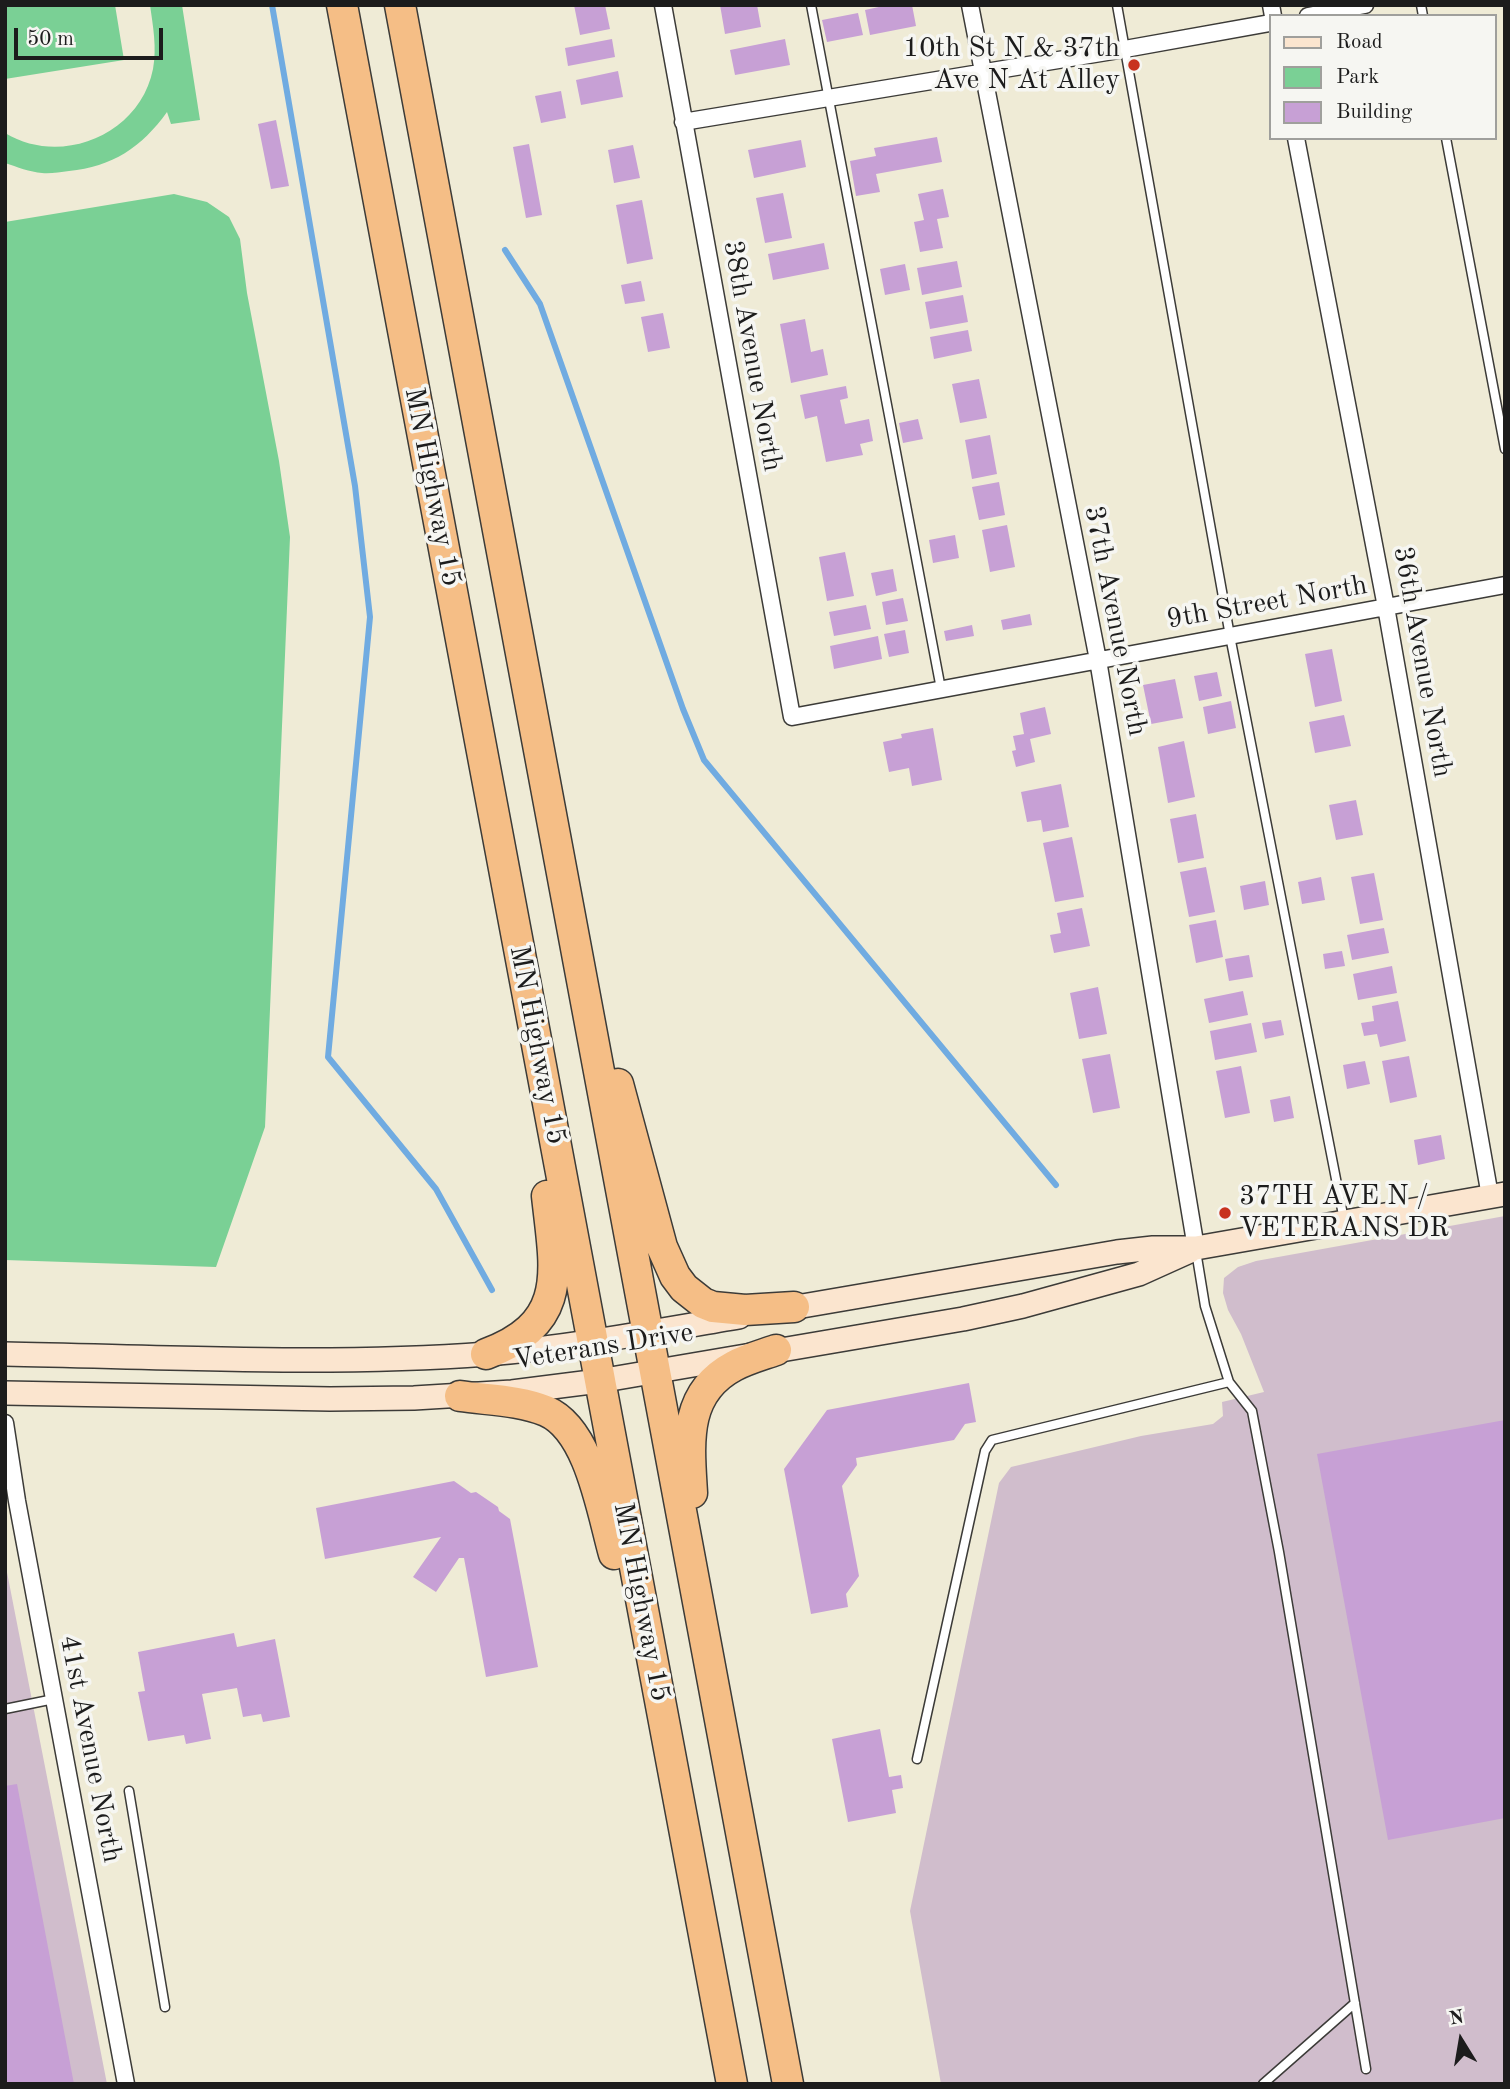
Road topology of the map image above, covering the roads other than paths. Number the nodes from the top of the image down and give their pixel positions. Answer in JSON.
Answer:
{"nodes":[{"id":1,"x":342,"y":5,"type":"edge"},
{"id":2,"x":400,"y":5,"type":"edge"},
{"id":3,"x":663,"y":5,"type":"edge"},
{"id":4,"x":811,"y":5,"type":"edge"},
{"id":5,"x":970,"y":5,"type":"edge"},
{"id":6,"x":1117,"y":5,"type":"edge"},
{"id":7,"x":1365,"y":5,"type":"edge"},
{"id":8,"x":1318,"y":14,"type":"edge"},
{"id":9,"x":1268,"y":23,"type":"edge"},
{"id":10,"x":1125,"y":49,"type":"junction"},
{"id":11,"x":982,"y":73,"type":"junction"},
{"id":12,"x":828,"y":99,"type":"junction"},
{"id":13,"x":683,"y":122,"type":"junction"},
{"id":14,"x":1296,"y":140,"type":"edge"},
{"id":15,"x":1446,"y":140,"type":"edge"},
{"id":16,"x":1505,"y":449,"type":"edge"},
{"id":17,"x":1505,"y":585,"type":"edge"},
{"id":18,"x":1386,"y":607,"type":"junction"},
{"id":19,"x":1230,"y":636,"type":"junction"},
{"id":20,"x":1098,"y":660,"type":"junction"},
{"id":21,"x":941,"y":689,"type":"junction"},
{"id":22,"x":792,"y":717,"type":"joint"},
{"id":23,"x":568,"y":911,"type":"junction"},
{"id":24,"x":524,"y":976,"type":"junction"},
{"id":25,"x":1498,"y":1195,"type":"edge"},
{"id":26,"x":1345,"y":1221,"type":"junction"},
{"id":27,"x":1196,"y":1248,"type":"junction"},
{"id":28,"x":794,"y":1307,"type":"junction"},
{"id":29,"x":646,"y":1332,"type":"junction"},
{"id":30,"x":592,"y":1342,"type":"junction"},
{"id":31,"x":776,"y":1350,"type":"junction"},
{"id":32,"x":5,"y":1354,"type":"edge"},
{"id":33,"x":486,"y":1354,"type":"junction"},
{"id":34,"x":653,"y":1370,"type":"junction"},
{"id":35,"x":599,"y":1381,"type":"junction"},
{"id":36,"x":1229,"y":1382,"type":"junction"},
{"id":37,"x":5,"y":1393,"type":"edge"},
{"id":38,"x":460,"y":1396,"type":"junction"},
{"id":39,"x":5,"y":1423,"type":"edge"},
{"id":40,"x":11,"y":1501,"type":"edge"},
{"id":41,"x":699,"y":1612,"type":"junction"},
{"id":42,"x":54,"y":1699,"type":"junction"},
{"id":43,"x":5,"y":1709,"type":"edge"},
{"id":44,"x":666,"y":1735,"type":"junction"},
{"id":45,"x":917,"y":1759,"type":"dead end"},
{"id":46,"x":129,"y":1791,"type":"dead end"},
{"id":47,"x":1354,"y":2003,"type":"junction"},
{"id":48,"x":165,"y":2007,"type":"dead end"},
{"id":49,"x":1366,"y":2069,"type":"dead end"},
{"id":50,"x":126,"y":2084,"type":"edge"},
{"id":51,"x":732,"y":2084,"type":"edge"},
{"id":52,"x":788,"y":2084,"type":"edge"},
{"id":53,"x":1262,"y":2084,"type":"edge"}],
"edges":[{"from":1,"to":24,"type":"highway","name":"MN Highway 15"},
{"from":2,"to":23,"type":"highway","name":"MN Highway 15"},
{"from":3,"to":13,"type":"street","name":"38th Avenue North"},
{"from":4,"to":12,"type":"lane"},
{"from":5,"to":11,"type":"street","name":"37th Avenue North"},
{"from":6,"to":10,"type":"lane"},
{"from":7,"to":8,"type":"street"},
{"from":9,"to":10,"type":"street"},
{"from":10,"to":11,"type":"street"},
{"from":10,"to":19,"type":"lane"},
{"from":11,"to":12,"type":"street"},
{"from":11,"to":20,"type":"street","name":"37th Avenue North"},
{"from":12,"to":13,"type":"street"},
{"from":12,"to":21,"type":"lane"},
{"from":13,"to":22,"type":"street","name":"38th Avenue North"},
{"from":14,"to":18,"type":"street","name":"36th Avenue North"},
{"from":15,"to":16,"type":"lane"},
{"from":17,"to":18,"type":"street","name":"9th Street North"},
{"from":18,"to":19,"type":"street","name":"9th Street North"},
{"from":18,"to":25,"type":"street","name":"36th Avenue North"},
{"from":19,"to":20,"type":"street","name":"9th Street North"},
{"from":19,"to":26,"type":"lane"},
{"from":20,"to":21,"type":"street","name":"9th Street North"},
{"from":20,"to":27,"type":"street","name":"37th Avenue North"},
{"from":21,"to":22,"type":"street","name":"9th Street North"},
{"from":23,"to":28,"type":"highway"},
{"from":23,"to":29,"type":"highway","name":"MN Highway 15"},
{"from":24,"to":30,"type":"highway","name":"MN Highway 15"},
{"from":24,"to":33,"type":"highway"},
{"from":25,"to":26,"type":"main road","name":"Veterans Drive"},
{"from":26,"to":27,"type":"main road","name":"Veterans Drive"},
{"from":27,"to":28,"type":"main road","name":"Veterans Drive"},
{"from":27,"to":31,"type":"main road","name":"Veterans Drive"},
{"from":27,"to":36,"type":"lane"},
{"from":28,"to":29,"type":"main road","name":"Veterans Drive"},
{"from":29,"to":30,"type":"main road","name":"Veterans Drive"},
{"from":29,"to":34,"type":"highway","name":"MN Highway 15"},
{"from":30,"to":33,"type":"main road","name":"Veterans Drive"},
{"from":30,"to":35,"type":"highway","name":"MN Highway 15"},
{"from":31,"to":34,"type":"main road","name":"Veterans Drive"},
{"from":31,"to":41,"type":"highway"},
{"from":32,"to":33,"type":"main road","name":"Veterans Drive"},
{"from":34,"to":35,"type":"main road","name":"Veterans Drive"},
{"from":34,"to":41,"type":"highway","name":"MN Highway 15"},
{"from":35,"to":38,"type":"main road","name":"Veterans Drive"},
{"from":35,"to":44,"type":"highway","name":"MN Highway 15"},
{"from":36,"to":45,"type":"lane"},
{"from":36,"to":47,"type":"lane"},
{"from":37,"to":38,"type":"main road","name":"Veterans Drive"},
{"from":38,"to":44,"type":"highway"},
{"from":39,"to":40,"type":"street","name":"41st Avenue North"},
{"from":40,"to":42,"type":"street","name":"41st Avenue North"},
{"from":41,"to":52,"type":"highway","name":"MN Highway 15"},
{"from":42,"to":43,"type":"lane"},
{"from":42,"to":50,"type":"street","name":"41st Avenue North"},
{"from":44,"to":51,"type":"highway","name":"MN Highway 15"},
{"from":46,"to":48,"type":"lane"},
{"from":47,"to":49,"type":"lane"},
{"from":47,"to":53,"type":"lane"}]}
